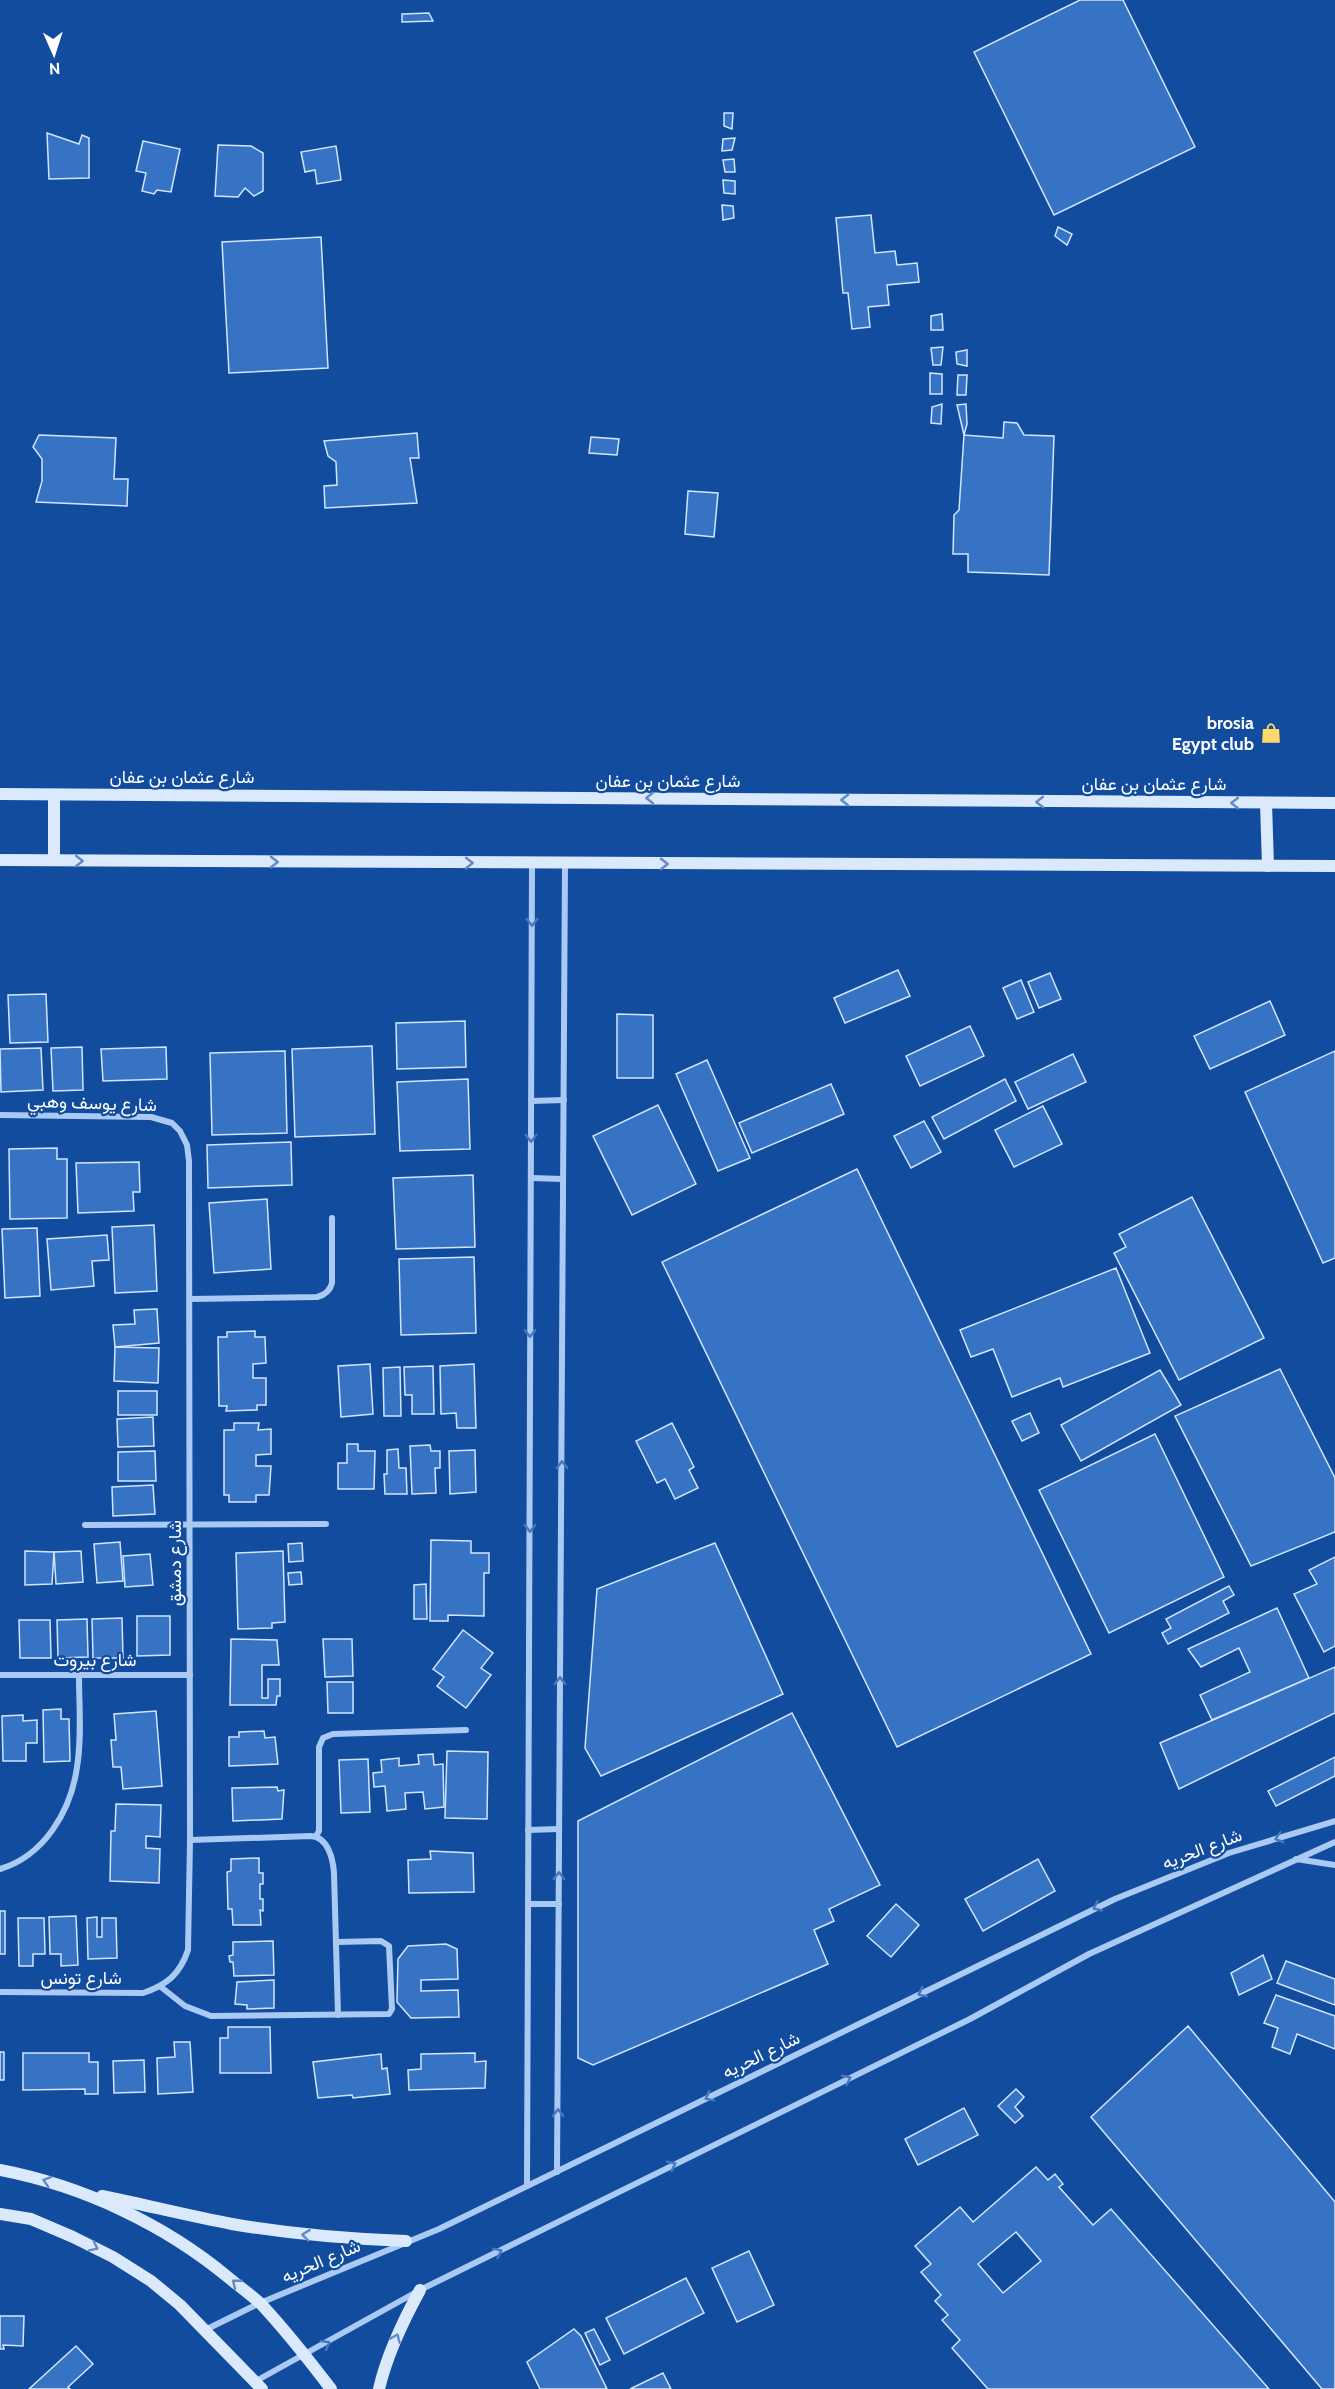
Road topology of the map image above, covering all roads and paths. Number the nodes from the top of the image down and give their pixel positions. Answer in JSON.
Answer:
{"nodes":[{"id":1,"x":0,"y":794,"type":"edge"},
{"id":2,"x":54,"y":795,"type":"junction"},
{"id":3,"x":1266,"y":803,"type":"junction"},
{"id":4,"x":1335,"y":803,"type":"edge"},
{"id":5,"x":0,"y":860,"type":"edge"},
{"id":6,"x":54,"y":860,"type":"junction"},
{"id":7,"x":532,"y":864,"type":"junction"},
{"id":8,"x":565,"y":864,"type":"junction"},
{"id":9,"x":1268,"y":866,"type":"junction"},
{"id":10,"x":1335,"y":866,"type":"edge"},
{"id":11,"x":564,"y":1100,"type":"junction"},
{"id":12,"x":531,"y":1101,"type":"junction"},
{"id":13,"x":0,"y":1115,"type":"edge"},
{"id":14,"x":180,"y":1131,"type":"joint"},
{"id":15,"x":531,"y":1178,"type":"junction"},
{"id":16,"x":563,"y":1179,"type":"junction"},
{"id":17,"x":332,"y":1218,"type":"dead end"},
{"id":18,"x":190,"y":1299,"type":"junction"},
{"id":19,"x":190,"y":1524,"type":"junction"},
{"id":20,"x":326,"y":1524,"type":"dead end"},
{"id":21,"x":85,"y":1525,"type":"dead end"},
{"id":22,"x":0,"y":1675,"type":"edge"},
{"id":23,"x":79,"y":1675,"type":"junction"},
{"id":24,"x":190,"y":1675,"type":"junction"},
{"id":25,"x":466,"y":1730,"type":"dead end"},
{"id":26,"x":1335,"y":1821,"type":"edge"},
{"id":27,"x":559,"y":1829,"type":"junction"},
{"id":28,"x":528,"y":1830,"type":"junction"},
{"id":29,"x":316,"y":1836,"type":"junction"},
{"id":30,"x":190,"y":1840,"type":"junction"},
{"id":31,"x":1335,"y":1842,"type":"edge"},
{"id":32,"x":1296,"y":1859,"type":"junction"},
{"id":33,"x":1335,"y":1865,"type":"edge"},
{"id":34,"x":0,"y":1869,"type":"edge"},
{"id":35,"x":528,"y":1904,"type":"junction"},
{"id":36,"x":559,"y":1904,"type":"junction"},
{"id":37,"x":336,"y":1942,"type":"junction"},
{"id":38,"x":160,"y":1987,"type":"junction"},
{"id":39,"x":0,"y":1992,"type":"edge"},
{"id":40,"x":338,"y":2015,"type":"junction"},
{"id":41,"x":0,"y":2170,"type":"edge"},
{"id":42,"x":557,"y":2172,"type":"junction"},
{"id":43,"x":527,"y":2186,"type":"junction"},
{"id":44,"x":84,"y":2193,"type":"junction"},
{"id":45,"x":0,"y":2214,"type":"edge"},
{"id":46,"x":406,"y":2241,"type":"junction"},
{"id":47,"x":420,"y":2290,"type":"junction"},
{"id":48,"x":260,"y":2303,"type":"junction"},
{"id":49,"x":204,"y":2330,"type":"junction"},
{"id":50,"x":305,"y":2355,"type":"junction"},
{"id":51,"x":259,"y":2385,"type":"edge"},
{"id":52,"x":331,"y":2389,"type":"edge"},
{"id":53,"x":379,"y":2389,"type":"edge"}],
"edges":[{"from":1,"to":2,"type":"main road","name":"شارع عثمان بن عفان"},
{"from":3,"to":2,"type":"main road","name":"شارع عثمان بن عفان","one_way":true},
{"from":2,"to":6,"type":"main road"},
{"from":3,"to":4,"type":"main road","name":"شارع عثمان بن عفان"},
{"from":3,"to":9,"type":"main road"},
{"from":5,"to":6,"type":"main road"},
{"from":6,"to":7,"type":"main road","one_way":true},
{"from":7,"to":8,"type":"main road"},
{"from":7,"to":12,"type":"street","one_way":true},
{"from":8,"to":9,"type":"main road","one_way":true},
{"from":8,"to":11,"type":"street"},
{"from":9,"to":10,"type":"main road"},
{"from":11,"to":12,"type":"street"},
{"from":11,"to":16,"type":"street"},
{"from":12,"to":15,"type":"street","one_way":true},
{"from":13,"to":14,"type":"street","name":"شارع يوسف وهبي"},
{"from":14,"to":18,"type":"street","name":"شارع دمشق"},
{"from":15,"to":16,"type":"street"},
{"from":15,"to":28,"type":"street","one_way":true},
{"from":27,"to":16,"type":"street","one_way":true},
{"from":17,"to":18,"type":"street"},
{"from":18,"to":19,"type":"street","name":"شارع دمشق"},
{"from":19,"to":20,"type":"street"},
{"from":19,"to":21,"type":"street"},
{"from":19,"to":24,"type":"street","name":"شارع دمشق"},
{"from":22,"to":23,"type":"street","name":"شارع بيروت"},
{"from":23,"to":24,"type":"street","name":"شارع بيروت"},
{"from":23,"to":34,"type":"street"},
{"from":24,"to":30,"type":"street","name":"شارع دمشق"},
{"from":25,"to":29,"type":"street"},
{"from":26,"to":42,"type":"street","name":"شارع الحريه","one_way":true},
{"from":27,"to":28,"type":"street"},
{"from":36,"to":27,"type":"street","one_way":true},
{"from":28,"to":35,"type":"street"},
{"from":29,"to":30,"type":"street"},
{"from":29,"to":37,"type":"street"},
{"from":30,"to":38,"type":"street","name":"شارع دمشق"},
{"from":31,"to":32,"type":"street"},
{"from":32,"to":33,"type":"street"},
{"from":47,"to":32,"type":"street","one_way":true},
{"from":35,"to":36,"type":"street"},
{"from":35,"to":43,"type":"street"},
{"from":42,"to":36,"type":"street","one_way":true},
{"from":37,"to":40,"type":"street"},
{"from":37,"to":40,"type":"street"},
{"from":38,"to":39,"type":"street","name":"شارع تونس"},
{"from":38,"to":40,"type":"street"},
{"from":44,"to":41,"type":"main road","one_way":true},
{"from":42,"to":43,"type":"street","name":"شارع الحريه"},
{"from":43,"to":46,"type":"street","name":"شارع الحريه"},
{"from":46,"to":44,"type":"main road","one_way":true},
{"from":48,"to":44,"type":"main road","one_way":true},
{"from":45,"to":49,"type":"main road","one_way":true},
{"from":46,"to":48,"type":"street","name":"شارع الحريه"},
{"from":50,"to":47,"type":"street","one_way":true},
{"from":53,"to":47,"type":"main road","one_way":true},
{"from":48,"to":49,"type":"street","name":"شارع الحريه"},
{"from":48,"to":50,"type":"main road"},
{"from":49,"to":51,"type":"main road"},
{"from":50,"to":51,"type":"street"},
{"from":50,"to":52,"type":"main road"}]}
